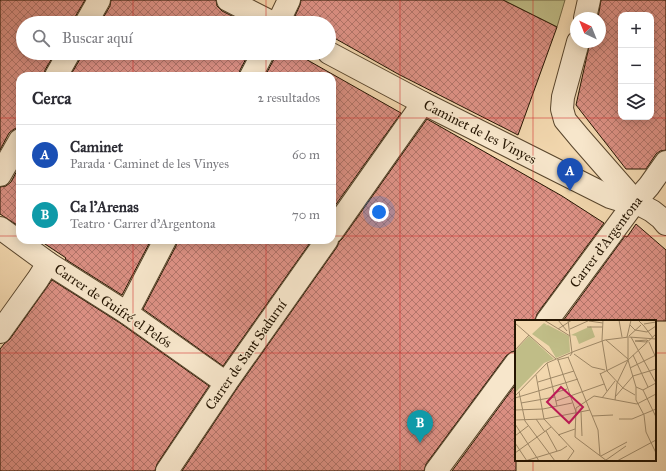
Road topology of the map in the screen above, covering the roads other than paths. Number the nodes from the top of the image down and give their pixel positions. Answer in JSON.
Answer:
{"nodes":[{"id":1,"x":99,"y":0,"type":"edge"},
{"id":2,"x":228,"y":0,"type":"edge"},
{"id":3,"x":289,"y":0,"type":"edge"},
{"id":4,"x":590,"y":0,"type":"edge"},
{"id":5,"x":586,"y":12,"type":"edge"},
{"id":6,"x":90,"y":16,"type":"edge"},
{"id":7,"x":259,"y":16,"type":"edge"},
{"id":8,"x":281,"y":16,"type":"edge"},
{"id":9,"x":576,"y":48,"type":"edge"},
{"id":10,"x":336,"y":57,"type":"edge"},
{"id":11,"x":65,"y":60,"type":"edge"},
{"id":12,"x":259,"y":60,"type":"edge"},
{"id":13,"x":58,"y":72,"type":"edge"},
{"id":14,"x":253,"y":72,"type":"edge"},
{"id":15,"x":423,"y":103,"type":"junction"},
{"id":16,"x":16,"y":147,"type":"edge"},
{"id":17,"x":666,"y":162,"type":"edge"},
{"id":18,"x":0,"y":175,"type":"edge"},
{"id":19,"x":634,"y":202,"type":"junction"},
{"id":20,"x":666,"y":224,"type":"edge"},
{"id":21,"x":336,"y":226,"type":"edge"},
{"id":22,"x":0,"y":228,"type":"edge"},
{"id":23,"x":16,"y":240,"type":"edge"},
{"id":24,"x":22,"y":244,"type":"edge"},
{"id":25,"x":163,"y":244,"type":"edge"},
{"id":26,"x":324,"y":244,"type":"edge"},
{"id":27,"x":48,"y":263,"type":"junction"},
{"id":28,"x":127,"y":313,"type":"junction"},
{"id":29,"x":548,"y":320,"type":"edge"},
{"id":30,"x":0,"y":332,"type":"edge"},
{"id":31,"x":515,"y":364,"type":"edge"},
{"id":32,"x":226,"y":383,"type":"junction"},
{"id":33,"x":167,"y":471,"type":"edge"},
{"id":34,"x":436,"y":471,"type":"edge"}],
"edges":[{"from":1,"to":6,"type":"street"},
{"from":2,"to":7,"type":"street"},
{"from":3,"to":8,"type":"street"},
{"from":4,"to":5,"type":"street"},
{"from":9,"to":19,"type":"street"},
{"from":10,"to":15,"type":"street","name":"Caminet de les Vinyes"},
{"from":11,"to":13,"type":"street"},
{"from":12,"to":14,"type":"street"},
{"from":15,"to":19,"type":"street","name":"Caminet de les Vinyes"},
{"from":15,"to":21,"type":"street"},
{"from":16,"to":18,"type":"street"},
{"from":17,"to":19,"type":"street","name":"Carrer d'Argentona"},
{"from":19,"to":20,"type":"street"},
{"from":19,"to":29,"type":"street","name":"Carrer d'Argentona"},
{"from":22,"to":23,"type":"street","name":"Carrer de Guifré el Pelós"},
{"from":24,"to":27,"type":"street","name":"Carrer de Guifré el Pelós"},
{"from":25,"to":28,"type":"street"},
{"from":26,"to":32,"type":"street","name":"Carrer de Sant Sadurní"},
{"from":27,"to":28,"type":"street","name":"Carrer de Guifré el Pelós"},
{"from":27,"to":30,"type":"street"},
{"from":28,"to":32,"type":"street","name":"Carrer de Guifré el Pelós"},
{"from":31,"to":34,"type":"street"},
{"from":32,"to":33,"type":"street","name":"Carrer de Sant Sadurní"}]}
